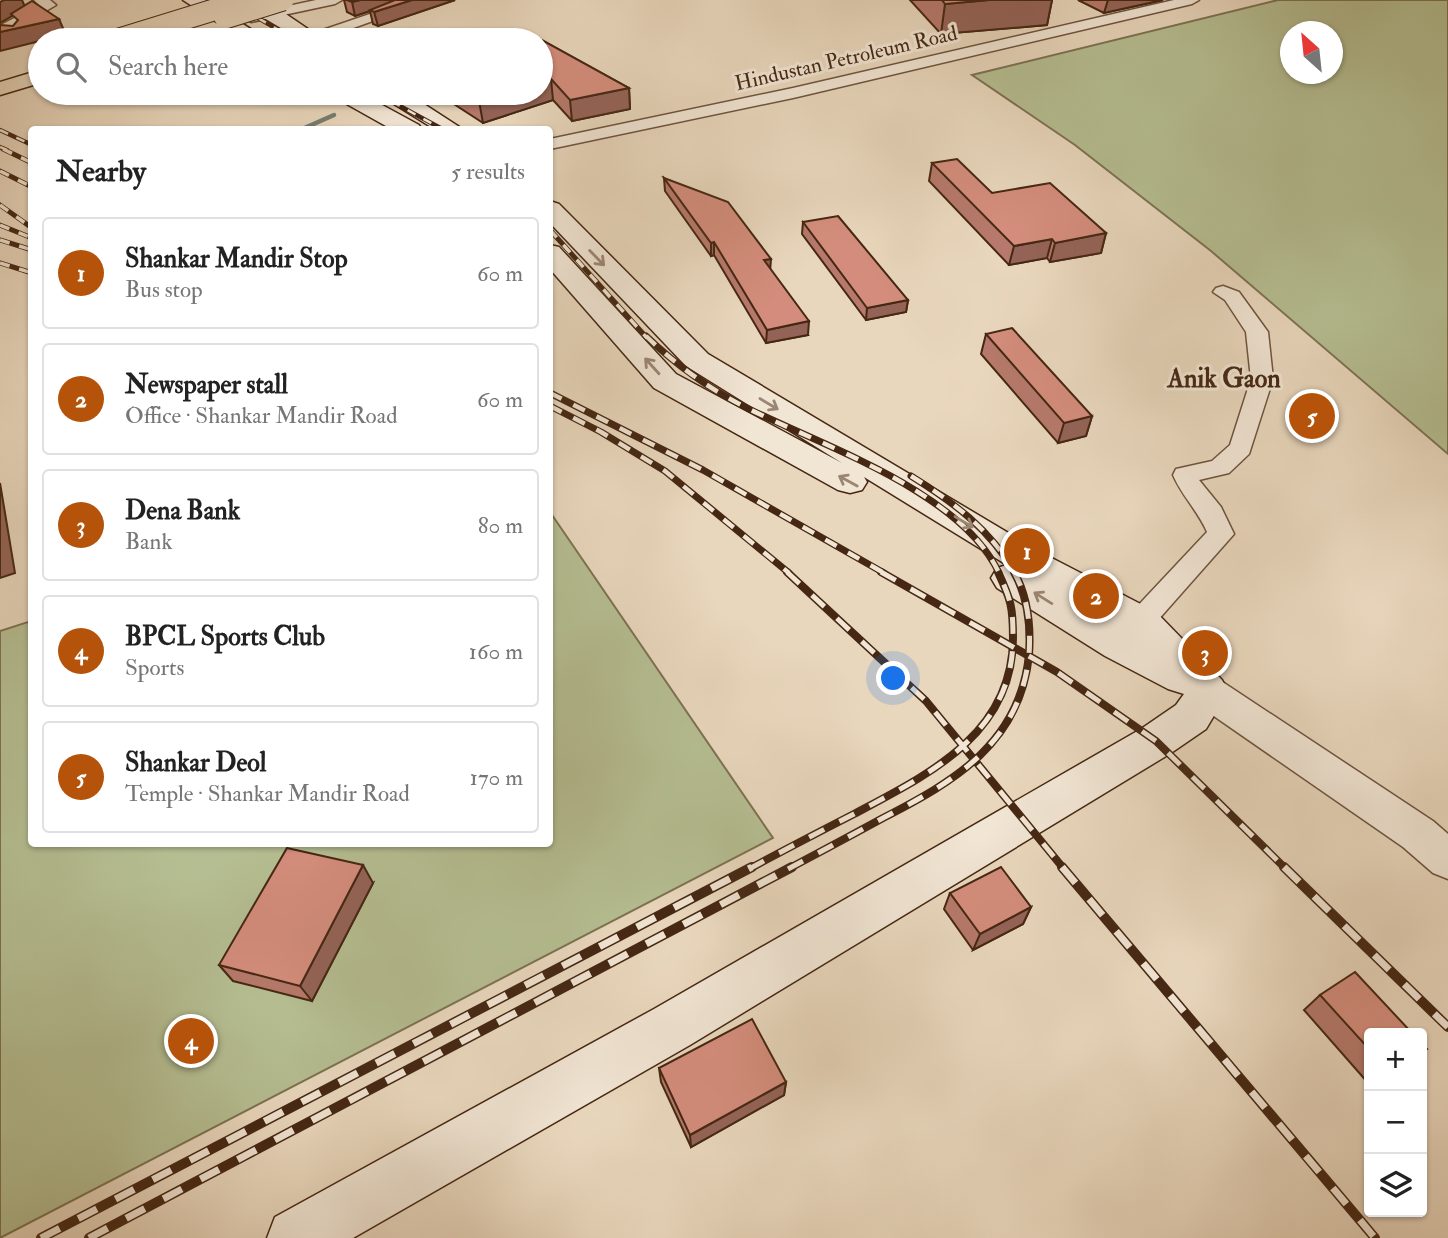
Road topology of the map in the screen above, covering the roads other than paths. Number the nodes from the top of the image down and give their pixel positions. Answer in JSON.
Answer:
{"nodes":[{"id":1,"x":41,"y":0,"type":"edge"},
{"id":2,"x":192,"y":0,"type":"edge"},
{"id":3,"x":244,"y":0,"type":"edge"},
{"id":4,"x":335,"y":0,"type":"edge"},
{"id":5,"x":424,"y":0,"type":"edge"},
{"id":6,"x":1192,"y":0,"type":"edge"},
{"id":7,"x":276,"y":6,"type":"edge"},
{"id":8,"x":231,"y":23,"type":"junction"},
{"id":9,"x":154,"y":28,"type":"edge"},
{"id":10,"x":198,"y":28,"type":"edge"},
{"id":11,"x":239,"y":28,"type":"edge"},
{"id":12,"x":299,"y":28,"type":"edge"},
{"id":13,"x":345,"y":28,"type":"edge"},
{"id":14,"x":16,"y":37,"type":"edge"},
{"id":15,"x":28,"y":68,"type":"edge"},
{"id":16,"x":0,"y":76,"type":"edge"},
{"id":17,"x":28,"y":80,"type":"edge"},
{"id":18,"x":0,"y":89,"type":"edge"},
{"id":19,"x":366,"y":105,"type":"edge"},
{"id":20,"x":412,"y":105,"type":"edge"},
{"id":21,"x":404,"y":126,"type":"edge"},
{"id":22,"x":446,"y":126,"type":"edge"},
{"id":23,"x":553,"y":143,"type":"edge"},
{"id":24,"x":553,"y":212,"type":"edge"},
{"id":25,"x":553,"y":256,"type":"edge"},
{"id":26,"x":1223,"y":292,"type":"dead end"},
{"id":27,"x":1130,"y":634,"type":"junction"},
{"id":28,"x":1208,"y":692,"type":"junction"},
{"id":29,"x":1448,"y":860,"type":"edge"},
{"id":30,"x":296,"y":1238,"type":"edge"}],
"edges":[{"from":1,"to":14,"type":"street"},
{"from":2,"to":8,"type":"main road"},
{"from":3,"to":7,"type":"main road"},
{"from":3,"to":9,"type":"highway","bridge":true},
{"from":4,"to":7,"type":"street"},
{"from":5,"to":13,"type":"street"},
{"from":6,"to":23,"type":"street","name":"Hindustan Petroleum Road"},
{"from":7,"to":8,"type":"street"},
{"from":7,"to":10,"type":"highway","bridge":true},
{"from":7,"to":12,"type":"main road"},
{"from":8,"to":11,"type":"main road"},
{"from":15,"to":16,"type":"highway"},
{"from":17,"to":18,"type":"highway"},
{"from":19,"to":21,"type":"main road"},
{"from":20,"to":22,"type":"main road"},
{"from":24,"to":27,"type":"main road","one_way":true},
{"from":27,"to":25,"type":"main road","one_way":true},
{"from":26,"to":27,"type":"street"},
{"from":27,"to":28,"type":"main road"},
{"from":28,"to":29,"type":"street"},
{"from":28,"to":30,"type":"main road"}]}
